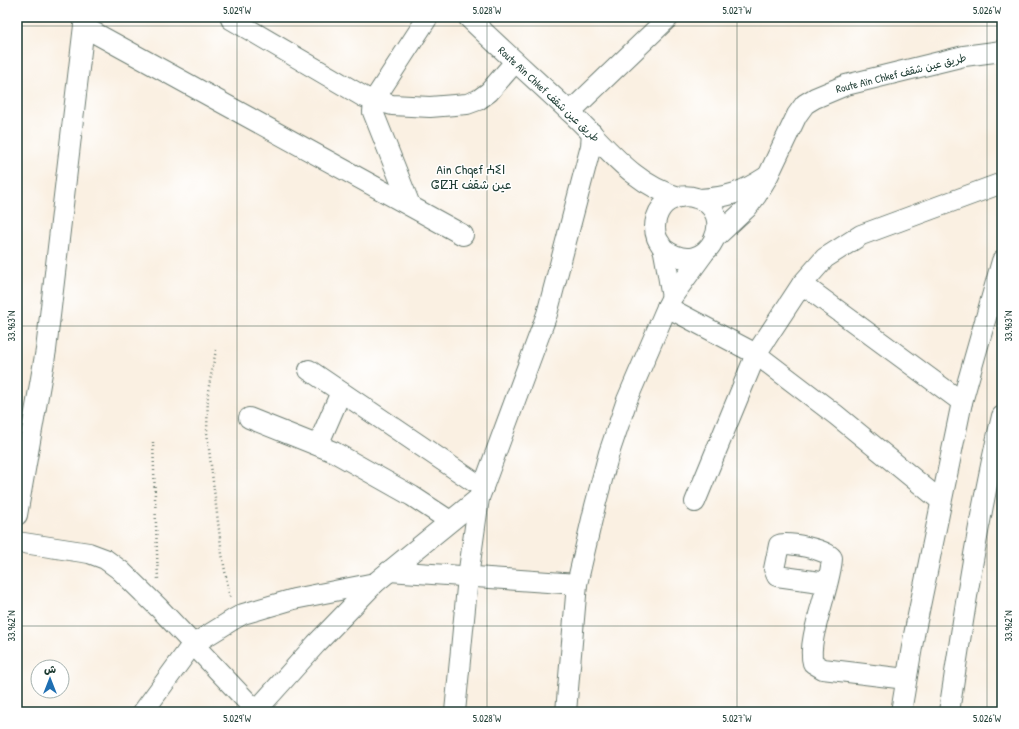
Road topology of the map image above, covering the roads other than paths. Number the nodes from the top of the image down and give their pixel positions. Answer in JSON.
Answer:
{"nodes":[{"id":1,"x":428,"y":17,"type":"edge"},
{"id":2,"x":468,"y":17,"type":"edge"},
{"id":3,"x":669,"y":17,"type":"edge"},
{"id":4,"x":231,"y":19,"type":"dead end"},
{"id":5,"x":85,"y":22,"type":"edge"},
{"id":6,"x":997,"y":56,"type":"edge"},
{"id":7,"x":515,"y":62,"type":"junction"},
{"id":8,"x":374,"y":100,"type":"junction"},
{"id":9,"x":570,"y":112,"type":"junction"},
{"id":10,"x":592,"y":133,"type":"junction"},
{"id":11,"x":631,"y":171,"type":"junction"},
{"id":12,"x":768,"y":176,"type":"junction"},
{"id":13,"x":1002,"y":184,"type":"edge"},
{"id":14,"x":679,"y":197,"type":"junction"},
{"id":15,"x":700,"y":199,"type":"junction"},
{"id":16,"x":410,"y":206,"type":"junction"},
{"id":17,"x":656,"y":218,"type":"junction"},
{"id":18,"x":463,"y":235,"type":"dead end"},
{"id":19,"x":716,"y":236,"type":"junction"},
{"id":20,"x":664,"y":249,"type":"junction"},
{"id":21,"x":704,"y":253,"type":"junction"},
{"id":22,"x":1002,"y":261,"type":"edge"},
{"id":23,"x":802,"y":284,"type":"junction"},
{"id":24,"x":670,"y":302,"type":"junction"},
{"id":25,"x":756,"y":354,"type":"junction"},
{"id":26,"x":309,"y":370,"type":"dead end"},
{"id":27,"x":341,"y":392,"type":"junction"},
{"id":28,"x":962,"y":402,"type":"junction"},
{"id":29,"x":1002,"y":416,"type":"edge"},
{"id":30,"x":249,"y":418,"type":"dead end"},
{"id":31,"x":318,"y":444,"type":"junction"},
{"id":32,"x":481,"y":493,"type":"junction"},
{"id":33,"x":941,"y":501,"type":"junction"},
{"id":34,"x":695,"y":502,"type":"dead end"},
{"id":35,"x":17,"y":515,"type":"edge"},
{"id":36,"x":450,"y":521,"type":"junction"},
{"id":37,"x":17,"y":542,"type":"edge"},
{"id":38,"x":382,"y":577,"type":"junction"},
{"id":39,"x":468,"y":577,"type":"junction"},
{"id":40,"x":827,"y":583,"type":"dead end"},
{"id":41,"x":577,"y":584,"type":"junction"},
{"id":42,"x":192,"y":645,"type":"junction"},
{"id":43,"x":906,"y":678,"type":"junction"},
{"id":44,"x":256,"y":711,"type":"edge"},
{"id":45,"x":143,"y":712,"type":"edge"},
{"id":46,"x":455,"y":712,"type":"edge"},
{"id":47,"x":566,"y":712,"type":"edge"},
{"id":48,"x":901,"y":712,"type":"edge"},
{"id":49,"x":949,"y":712,"type":"edge"}],
"edges":[{"from":1,"to":8,"type":"street"},
{"from":2,"to":7,"type":"street","name":"Route Aïn Chkef طريق عين شقف"},
{"from":3,"to":9,"type":"street"},
{"from":4,"to":8,"type":"street"},
{"from":5,"to":16,"type":"street"},
{"from":5,"to":35,"type":"street"},
{"from":6,"to":12,"type":"street","name":"Route Aïn Chkef طريق عين شقف"},
{"from":7,"to":8,"type":"street"},
{"from":7,"to":9,"type":"street","name":"Route Aïn Chkef طريق عين شقف"},
{"from":8,"to":16,"type":"street"},
{"from":9,"to":10,"type":"street","name":"Route Aïn Chkef طريق عين شقف"},
{"from":10,"to":11,"type":"street","name":"Route Aïn Chkef طريق عين شقف"},
{"from":10,"to":32,"type":"street"},
{"from":11,"to":14,"type":"street","name":"Route Aïn Chkef طريق عين شقف"},
{"from":11,"to":17,"type":"street","name":"Route Aïn Chkef طريق عين شقف"},
{"from":12,"to":15,"type":"street"},
{"from":12,"to":19,"type":"street","name":"Route Aïn Chkef طريق عين شقف"},
{"from":13,"to":23,"type":"street"},
{"from":14,"to":15,"type":"street"},
{"from":14,"to":17,"type":"street"},
{"from":15,"to":19,"type":"street"},
{"from":16,"to":18,"type":"street"},
{"from":17,"to":20,"type":"street"},
{"from":19,"to":21,"type":"street"},
{"from":20,"to":21,"type":"street"},
{"from":20,"to":24,"type":"street"},
{"from":21,"to":24,"type":"street"},
{"from":22,"to":28,"type":"street"},
{"from":23,"to":25,"type":"street"},
{"from":23,"to":28,"type":"street"},
{"from":24,"to":25,"type":"street"},
{"from":24,"to":41,"type":"street"},
{"from":25,"to":33,"type":"street"},
{"from":25,"to":34,"type":"street"},
{"from":26,"to":27,"type":"street"},
{"from":27,"to":31,"type":"street"},
{"from":27,"to":32,"type":"street"},
{"from":28,"to":33,"type":"street"},
{"from":29,"to":49,"type":"street"},
{"from":30,"to":31,"type":"street"},
{"from":31,"to":36,"type":"street"},
{"from":32,"to":36,"type":"street"},
{"from":32,"to":39,"type":"street"},
{"from":33,"to":43,"type":"street"},
{"from":36,"to":38,"type":"street"},
{"from":37,"to":42,"type":"street"},
{"from":38,"to":39,"type":"street"},
{"from":38,"to":42,"type":"street"},
{"from":38,"to":44,"type":"street"},
{"from":39,"to":41,"type":"street"},
{"from":39,"to":46,"type":"street"},
{"from":40,"to":43,"type":"street"},
{"from":41,"to":47,"type":"street"},
{"from":42,"to":44,"type":"street"},
{"from":42,"to":45,"type":"street"},
{"from":43,"to":48,"type":"street"}]}
